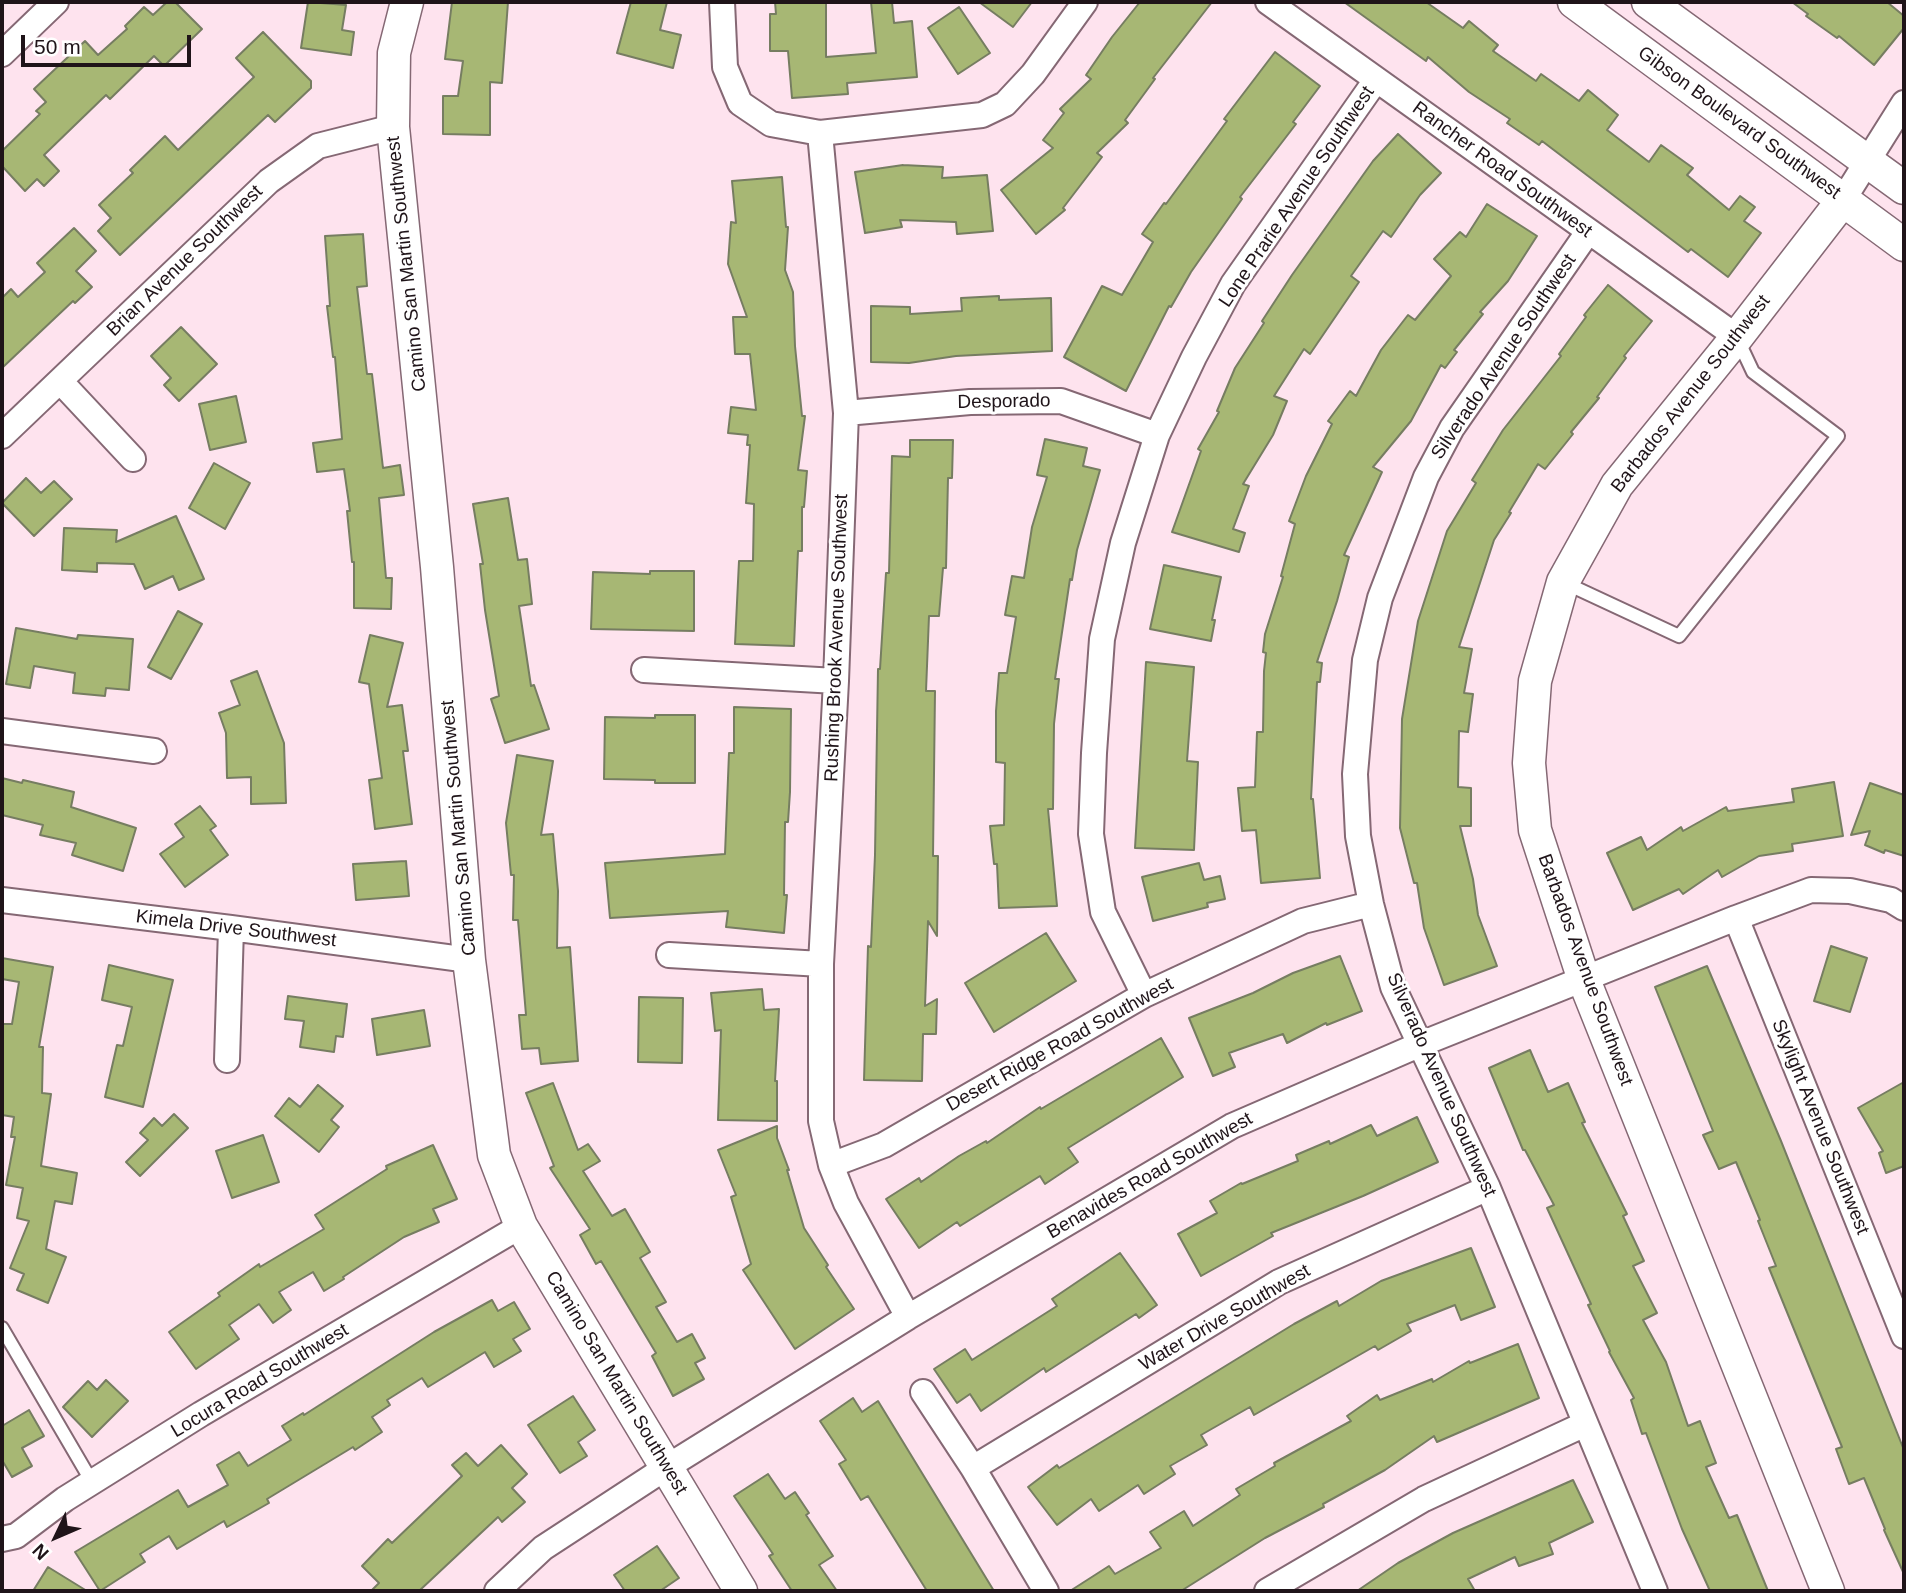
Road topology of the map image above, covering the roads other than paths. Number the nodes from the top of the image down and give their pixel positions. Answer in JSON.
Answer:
{"nodes":[{"id":1,"x":56,"y":2,"type":"edge"},
{"id":2,"x":407,"y":2,"type":"edge"},
{"id":3,"x":722,"y":2,"type":"edge"},
{"id":4,"x":1085,"y":2,"type":"edge"},
{"id":5,"x":1268,"y":2,"type":"edge"},
{"id":6,"x":1574,"y":2,"type":"edge"},
{"id":7,"x":1648,"y":2,"type":"edge"},
{"id":8,"x":2,"y":54,"type":"edge"},
{"id":9,"x":1376,"y":80,"type":"junction"},
{"id":10,"x":1904,"y":103,"type":"edge"},
{"id":11,"x":393,"y":127,"type":"junction"},
{"id":12,"x":820,"y":133,"type":"junction"},
{"id":13,"x":1867,"y":162,"type":"junction"},
{"id":14,"x":1904,"y":188,"type":"edge"},
{"id":15,"x":1843,"y":200,"type":"junction"},
{"id":16,"x":1588,"y":232,"type":"junction"},
{"id":17,"x":1904,"y":245,"type":"edge"},
{"id":18,"x":1737,"y":337,"type":"junction"},
{"id":19,"x":60,"y":381,"type":"junction"},
{"id":20,"x":846,"y":413,"type":"junction"},
{"id":21,"x":1157,"y":435,"type":"junction"},
{"id":22,"x":2,"y":436,"type":"edge"},
{"id":23,"x":133,"y":458,"type":"dead end"},
{"id":24,"x":1563,"y":582,"type":"junction"},
{"id":25,"x":644,"y":670,"type":"dead end"},
{"id":26,"x":836,"y":681,"type":"junction"},
{"id":27,"x":2,"y":731,"type":"edge"},
{"id":28,"x":154,"y":751,"type":"dead end"},
{"id":29,"x":2,"y":900,"type":"edge"},
{"id":30,"x":1371,"y":904,"type":"junction"},
{"id":31,"x":1904,"y":908,"type":"edge"},
{"id":32,"x":1735,"y":918,"type":"junction"},
{"id":33,"x":231,"y":928,"type":"junction"},
{"id":34,"x":669,"y":955,"type":"dead end"},
{"id":35,"x":469,"y":960,"type":"junction"},
{"id":36,"x":821,"y":964,"type":"junction"},
{"id":37,"x":1584,"y":980,"type":"junction"},
{"id":38,"x":1144,"y":995,"type":"junction"},
{"id":39,"x":1421,"y":1044,"type":"junction"},
{"id":40,"x":227,"y":1060,"type":"dead end"},
{"id":41,"x":831,"y":1165,"type":"junction"},
{"id":42,"x":1488,"y":1188,"type":"junction"},
{"id":43,"x":521,"y":1226,"type":"junction"},
{"id":44,"x":908,"y":1317,"type":"junction"},
{"id":45,"x":2,"y":1328,"type":"edge"},
{"id":46,"x":1904,"y":1336,"type":"edge"},
{"id":47,"x":923,"y":1392,"type":"dead end"},
{"id":48,"x":1586,"y":1424,"type":"junction"},
{"id":49,"x":667,"y":1468,"type":"junction"},
{"id":50,"x":972,"y":1468,"type":"junction"},
{"id":51,"x":92,"y":1482,"type":"junction"},
{"id":52,"x":2,"y":1539,"type":"edge"},
{"id":53,"x":496,"y":1591,"type":"edge"},
{"id":54,"x":741,"y":1591,"type":"edge"},
{"id":55,"x":1046,"y":1591,"type":"edge"},
{"id":56,"x":1267,"y":1591,"type":"edge"},
{"id":57,"x":1655,"y":1591,"type":"edge"},
{"id":58,"x":1828,"y":1591,"type":"edge"}],
"edges":[{"from":1,"to":8,"type":"street"},
{"from":2,"to":11,"type":"street","name":"Camino San Martin Southwest"},
{"from":3,"to":12,"type":"street"},
{"from":4,"to":12,"type":"street"},
{"from":5,"to":9,"type":"street","name":"Rancher Road Southwest"},
{"from":6,"to":15,"type":"street","name":"Gibson Boulevard Southwest"},
{"from":7,"to":13,"type":"street"},
{"from":9,"to":16,"type":"street","name":"Rancher Road Southwest"},
{"from":9,"to":21,"type":"street","name":"Lone Prarie Avenue Southwest"},
{"from":10,"to":13,"type":"street"},
{"from":11,"to":19,"type":"street","name":"Brian Avenue Southwest"},
{"from":11,"to":35,"type":"street","name":"Camino San Martin Southwest"},
{"from":12,"to":20,"type":"street","name":"Rushing Brook Avenue Southwest"},
{"from":13,"to":14,"type":"street"},
{"from":13,"to":15,"type":"street"},
{"from":15,"to":17,"type":"street","name":"Gibson Boulevard Southwest"},
{"from":15,"to":18,"type":"street","name":"Barbados Avenue Southwest"},
{"from":16,"to":18,"type":"street","name":"Rancher Road Southwest"},
{"from":16,"to":30,"type":"street","name":"Silverado Avenue Southwest"},
{"from":18,"to":24,"type":"street","name":"Barbados Avenue Southwest"},
{"from":18,"to":24,"type":"lane"},
{"from":19,"to":22,"type":"street","name":"Brian Avenue Southwest"},
{"from":19,"to":23,"type":"street"},
{"from":20,"to":21,"type":"street","name":"Desporado"},
{"from":20,"to":26,"type":"street","name":"Rushing Brook Avenue Southwest"},
{"from":21,"to":38,"type":"street","name":"Lone Prarie Avenue Southwest"},
{"from":24,"to":37,"type":"street","name":"Barbados Avenue Southwest"},
{"from":25,"to":26,"type":"street"},
{"from":26,"to":36,"type":"street","name":"Rushing Brook Avenue Southwest"},
{"from":27,"to":28,"type":"street"},
{"from":29,"to":33,"type":"street","name":"Kimela Drive Southwest"},
{"from":30,"to":38,"type":"street","name":"Desert Ridge Road Southwest"},
{"from":30,"to":39,"type":"street","name":"Silverado Avenue Southwest"},
{"from":31,"to":32,"type":"street","name":"Benavides Road Southwest"},
{"from":32,"to":37,"type":"street","name":"Benavides Road Southwest"},
{"from":32,"to":46,"type":"street","name":"Skylight Avenue Southwest"},
{"from":33,"to":35,"type":"street","name":"Kimela Drive Southwest"},
{"from":33,"to":40,"type":"street"},
{"from":34,"to":36,"type":"street"},
{"from":35,"to":43,"type":"street","name":"Camino San Martin Southwest"},
{"from":36,"to":41,"type":"street","name":"Rushing Brook Avenue Southwest"},
{"from":37,"to":39,"type":"street","name":"Benavides Road Southwest"},
{"from":37,"to":58,"type":"street","name":"Barbados Avenue Southwest"},
{"from":38,"to":41,"type":"street","name":"Desert Ridge Road Southwest"},
{"from":39,"to":42,"type":"street","name":"Silverado Avenue Southwest"},
{"from":39,"to":44,"type":"street","name":"Benavides Road Southwest"},
{"from":41,"to":44,"type":"street","name":"Rushing Brook Avenue Southwest"},
{"from":42,"to":48,"type":"street","name":"Silverado Avenue Southwest"},
{"from":42,"to":50,"type":"street","name":"Water Drive Southwest"},
{"from":43,"to":49,"type":"street","name":"Camino San Martin Southwest"},
{"from":43,"to":51,"type":"street","name":"Locura Road Southwest"},
{"from":44,"to":49,"type":"street","name":"Benavides Road Southwest"},
{"from":45,"to":51,"type":"lane"},
{"from":47,"to":50,"type":"street"},
{"from":48,"to":56,"type":"street"},
{"from":48,"to":57,"type":"street","name":"Silverado Avenue Southwest"},
{"from":49,"to":53,"type":"street","name":"Benavides Road Southwest"},
{"from":49,"to":54,"type":"street","name":"Camino San Martin Southwest"},
{"from":50,"to":55,"type":"street"},
{"from":51,"to":52,"type":"street","name":"Locura Road Southwest"}]}
